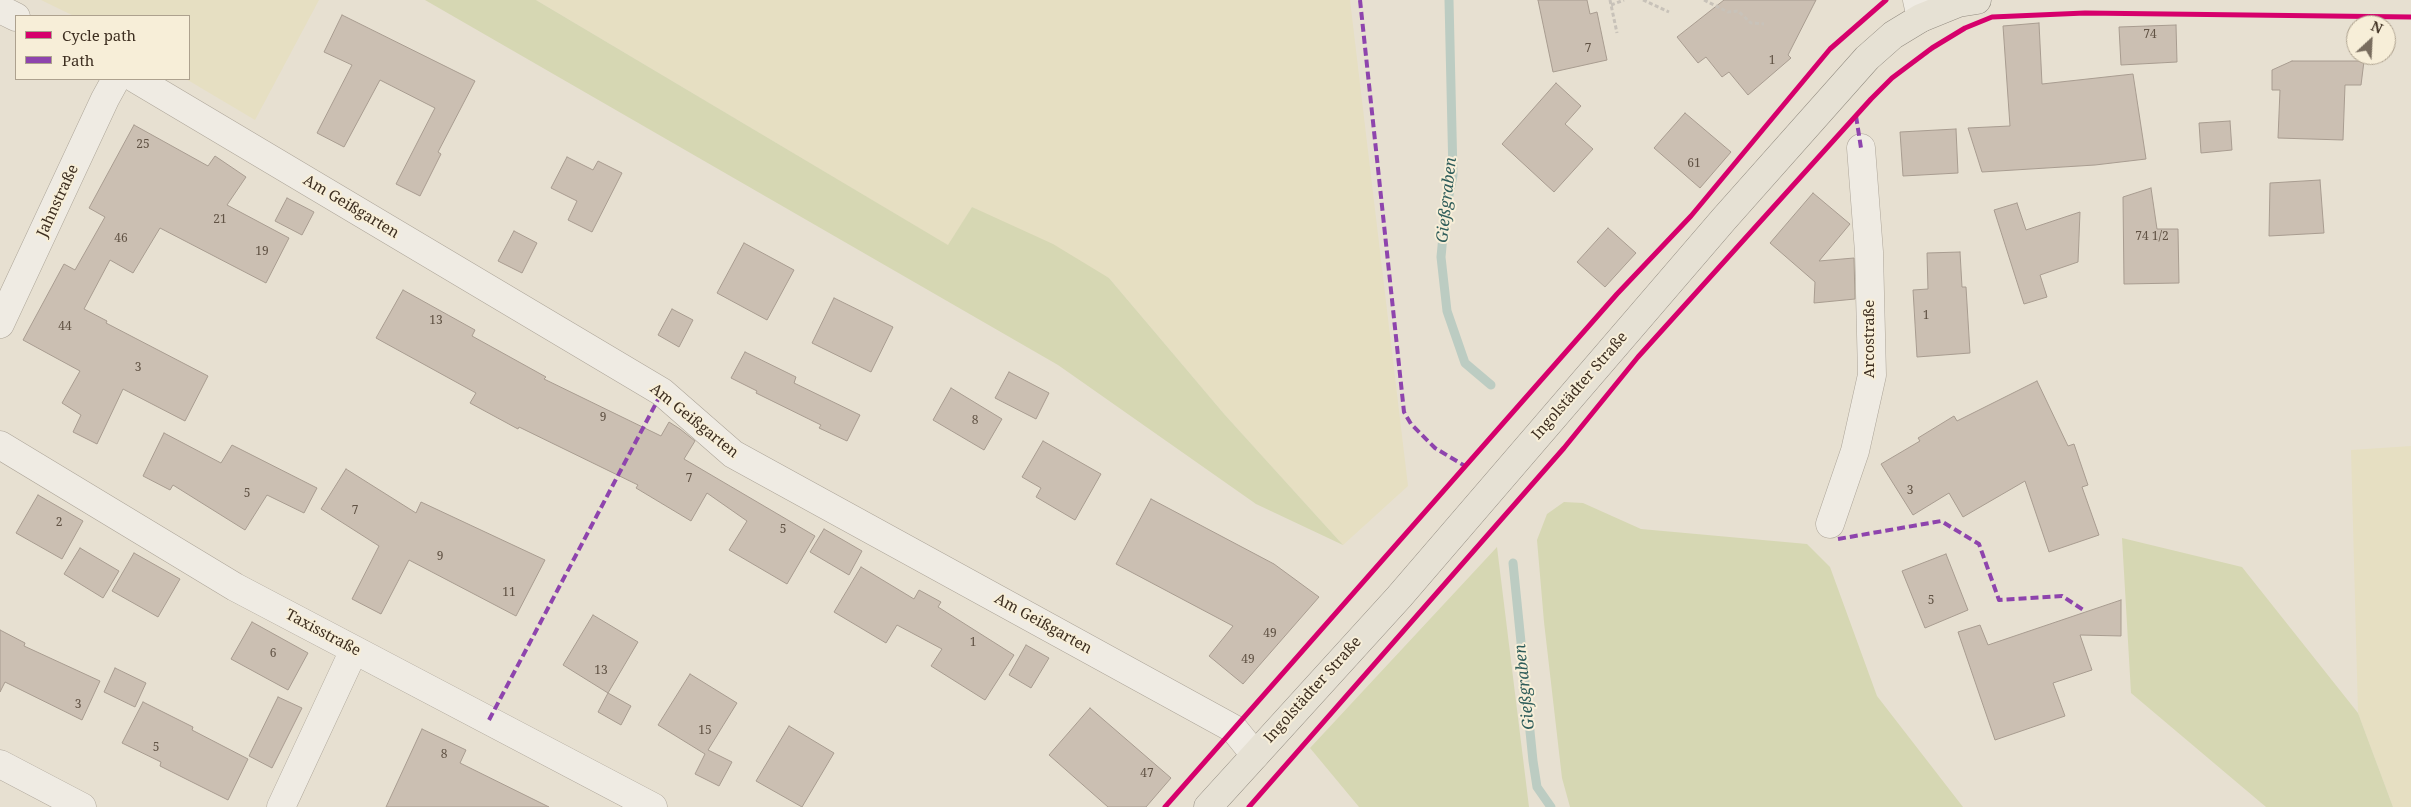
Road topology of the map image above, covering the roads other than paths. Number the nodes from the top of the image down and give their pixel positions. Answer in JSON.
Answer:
{"nodes":[{"id":1,"x":0,"y":9,"type":"edge"},
{"id":2,"x":1919,"y":9,"type":"edge"},
{"id":3,"x":1984,"y":9,"type":"edge"},
{"id":4,"x":15,"y":16,"type":"edge"},
{"id":5,"x":115,"y":80,"type":"edge"},
{"id":6,"x":138,"y":80,"type":"edge"},
{"id":7,"x":1861,"y":148,"type":"dead end"},
{"id":8,"x":0,"y":324,"type":"edge"},
{"id":9,"x":0,"y":445,"type":"edge"},
{"id":10,"x":1830,"y":524,"type":"dead end"},
{"id":11,"x":354,"y":650,"type":"junction"},
{"id":12,"x":1254,"y":755,"type":"junction"},
{"id":13,"x":0,"y":764,"type":"edge"},
{"id":14,"x":82,"y":807,"type":"edge"},
{"id":15,"x":281,"y":807,"type":"edge"},
{"id":16,"x":653,"y":807,"type":"edge"},
{"id":17,"x":1208,"y":807,"type":"edge"}],
"edges":[{"from":1,"to":4,"type":"street"},
{"from":2,"to":3,"type":"main road","name":"Ingolstädter Straße"},
{"from":2,"to":12,"type":"main road","name":"Ingolstädter Straße"},
{"from":5,"to":8,"type":"street","name":"Jahnstraße"},
{"from":6,"to":12,"type":"street","name":"Am Geißgarten"},
{"from":7,"to":10,"type":"street","name":"Arcostraße"},
{"from":9,"to":11,"type":"street","name":"Taxisstraße"},
{"from":11,"to":15,"type":"street"},
{"from":11,"to":16,"type":"street","name":"Taxisstraße"},
{"from":12,"to":17,"type":"main road","name":"Ingolstädter Straße"},
{"from":13,"to":14,"type":"street"}]}
